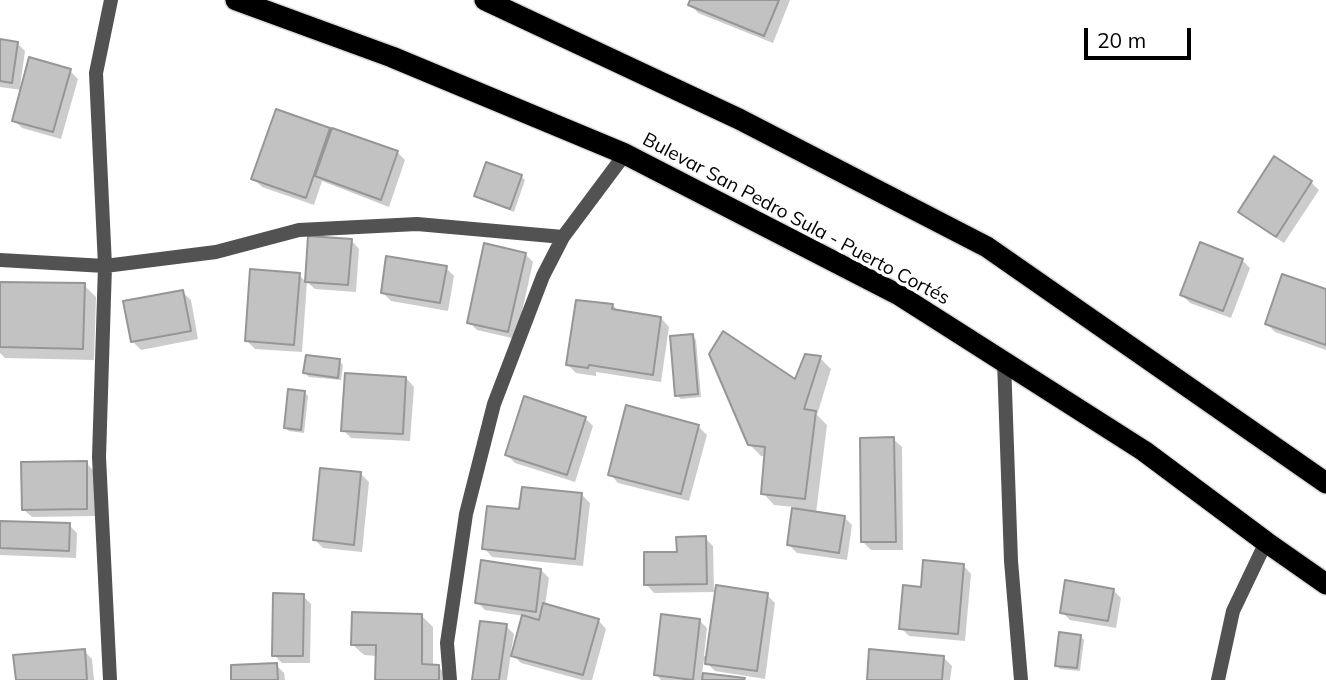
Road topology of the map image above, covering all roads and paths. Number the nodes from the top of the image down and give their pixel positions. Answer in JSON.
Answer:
{"nodes":[{"id":1,"x":111,"y":0,"type":"edge"},
{"id":2,"x":236,"y":0,"type":"edge"},
{"id":3,"x":485,"y":0,"type":"edge"},
{"id":4,"x":625,"y":154,"type":"junction"},
{"id":5,"x":563,"y":237,"type":"junction"},
{"id":6,"x":0,"y":260,"type":"edge"},
{"id":7,"x":105,"y":266,"type":"junction"},
{"id":8,"x":1004,"y":361,"type":"junction"},
{"id":9,"x":1326,"y":483,"type":"edge"},
{"id":10,"x":1266,"y":542,"type":"junction"},
{"id":11,"x":1326,"y":584,"type":"edge"},
{"id":12,"x":110,"y":680,"type":"edge"},
{"id":13,"x":450,"y":680,"type":"edge"},
{"id":14,"x":1021,"y":680,"type":"edge"},
{"id":15,"x":1218,"y":680,"type":"edge"}],
"edges":[{"from":1,"to":7,"type":"street"},
{"from":2,"to":4,"type":"highway","name":"Bulevar San Pedro Sula - Puerto Cortés"},
{"from":3,"to":9,"type":"highway"},
{"from":4,"to":5,"type":"street"},
{"from":4,"to":8,"type":"highway","name":"Bulevar San Pedro Sula - Puerto Cortés"},
{"from":5,"to":7,"type":"street"},
{"from":5,"to":13,"type":"street"},
{"from":6,"to":7,"type":"street"},
{"from":7,"to":12,"type":"street"},
{"from":8,"to":10,"type":"highway","name":"Bulevar San Pedro Sula - Puerto Cortés"},
{"from":8,"to":14,"type":"street"},
{"from":10,"to":11,"type":"highway","name":"Bulevar San Pedro Sula - Puerto Cortés"},
{"from":10,"to":15,"type":"street"}]}
